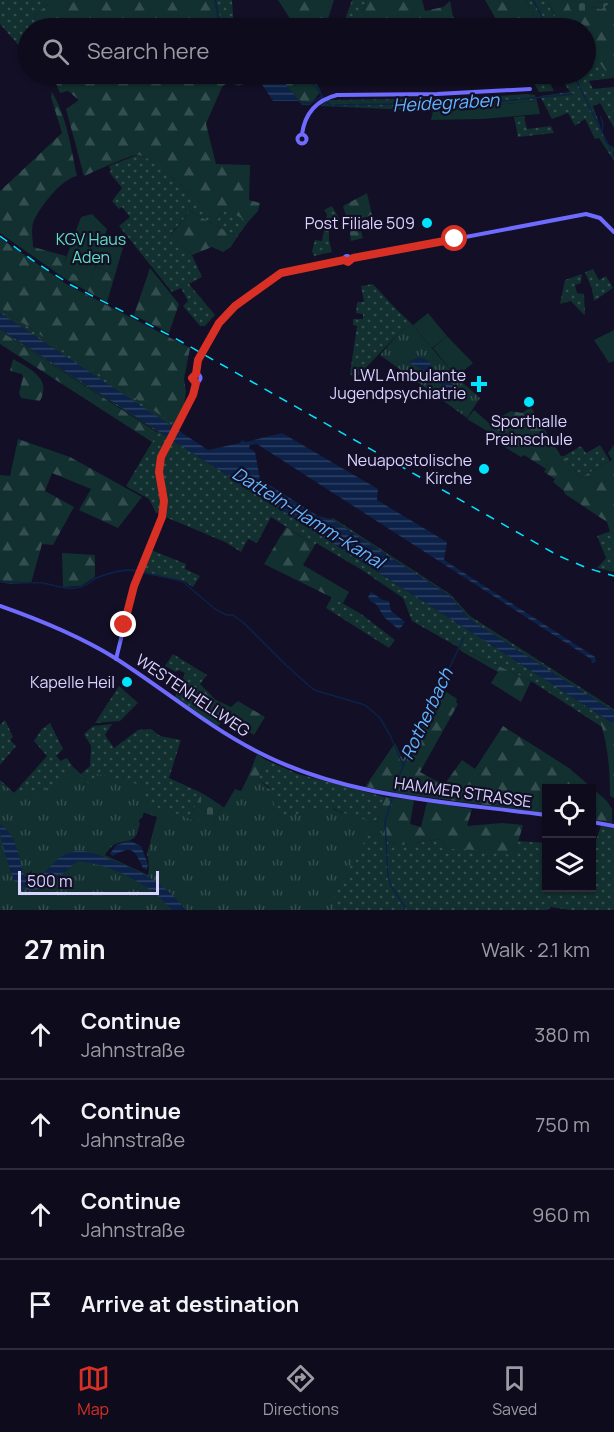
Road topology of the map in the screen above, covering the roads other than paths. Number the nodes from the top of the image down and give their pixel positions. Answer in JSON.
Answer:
{"nodes":[{"id":1,"x":530,"y":88,"type":"dead end"},
{"id":2,"x":302,"y":134,"type":"dead end"},
{"id":3,"x":614,"y":232,"type":"edge"},
{"id":4,"x":0,"y":606,"type":"edge"},
{"id":5,"x":116,"y":659,"type":"junction"},
{"id":6,"x":377,"y":792,"type":"joint"},
{"id":7,"x":542,"y":814,"type":"edge"},
{"id":8,"x":596,"y":823,"type":"edge"},
{"id":9,"x":614,"y":826,"type":"edge"}],
"edges":[{"from":1,"to":2,"type":"main road"},
{"from":3,"to":5,"type":"main road","bridge":true},
{"from":4,"to":5,"type":"main road","name":"WESTENHELLWEG"},
{"from":5,"to":6,"type":"main road","name":"WESTENHELLWEG"},
{"from":6,"to":7,"type":"main road","name":"HAMMER STRASSE"},
{"from":8,"to":9,"type":"main road"}]}
